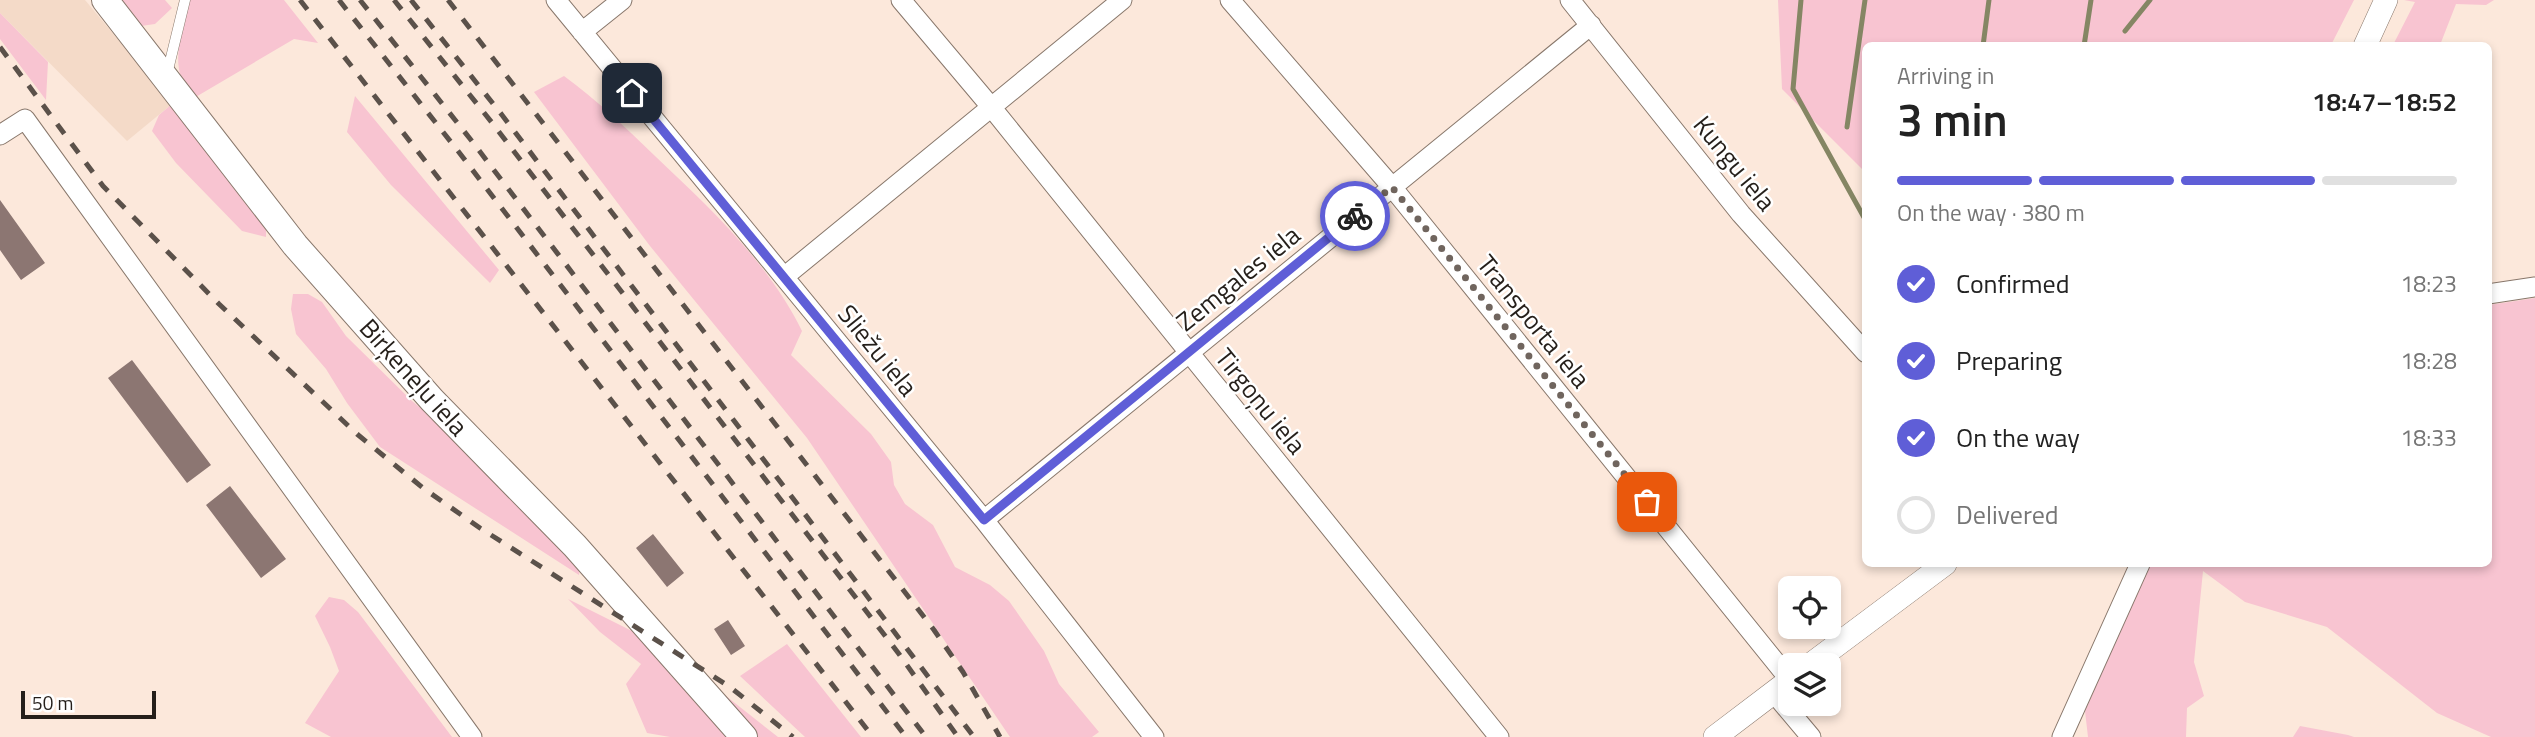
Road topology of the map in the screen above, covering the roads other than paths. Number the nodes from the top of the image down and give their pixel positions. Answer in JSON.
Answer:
{"nodes":[{"id":1,"x":105,"y":0,"type":"edge"},
{"id":2,"x":186,"y":0,"type":"edge"},
{"id":3,"x":556,"y":0,"type":"edge"},
{"id":4,"x":622,"y":0,"type":"edge"},
{"id":5,"x":901,"y":0,"type":"edge"},
{"id":6,"x":1122,"y":0,"type":"edge"},
{"id":7,"x":1230,"y":0,"type":"edge"},
{"id":8,"x":1570,"y":0,"type":"edge"},
{"id":9,"x":2386,"y":0,"type":"edge"},
{"id":10,"x":1591,"y":25,"type":"junction"},
{"id":11,"x":582,"y":32,"type":"junction"},
{"id":12,"x":2367,"y":42,"type":"edge"},
{"id":13,"x":166,"y":79,"type":"junction"},
{"id":14,"x":992,"y":108,"type":"junction"},
{"id":15,"x":0,"y":135,"type":"edge"},
{"id":16,"x":1392,"y":187,"type":"junction"},
{"id":17,"x":784,"y":277,"type":"junction"},
{"id":18,"x":2535,"y":287,"type":"edge"},
{"id":19,"x":2492,"y":293,"type":"edge"},
{"id":20,"x":1862,"y":350,"type":"edge"},
{"id":21,"x":1188,"y":352,"type":"junction"},
{"id":22,"x":984,"y":520,"type":"junction"},
{"id":23,"x":1941,"y":567,"type":"edge"},
{"id":24,"x":2139,"y":567,"type":"edge"},
{"id":25,"x":1826,"y":653,"type":"edge"},
{"id":26,"x":1778,"y":675,"type":"edge"},
{"id":27,"x":1778,"y":689,"type":"edge"},
{"id":28,"x":1801,"y":716,"type":"edge"},
{"id":29,"x":472,"y":737,"type":"edge"},
{"id":30,"x":744,"y":737,"type":"edge"},
{"id":31,"x":1154,"y":737,"type":"edge"},
{"id":32,"x":1499,"y":737,"type":"edge"},
{"id":33,"x":1715,"y":737,"type":"edge"},
{"id":34,"x":1811,"y":737,"type":"edge"},
{"id":35,"x":2062,"y":737,"type":"edge"}],
"edges":[{"from":1,"to":13,"type":"main road","name":"Birķeneļu iela"},
{"from":2,"to":13,"type":"lane"},
{"from":3,"to":11,"type":"street","name":"Sliežu iela"},
{"from":4,"to":11,"type":"street"},
{"from":5,"to":14,"type":"street","name":"Tirgoņu iela"},
{"from":6,"to":14,"type":"street"},
{"from":7,"to":16,"type":"street","name":"Transporta iela"},
{"from":8,"to":10,"type":"street","name":"Kungu iela"},
{"from":9,"to":12,"type":"street"},
{"from":10,"to":16,"type":"street","name":"Zemgales iela"},
{"from":10,"to":20,"type":"street","name":"Kungu iela"},
{"from":11,"to":17,"type":"street","name":"Sliežu iela"},
{"from":13,"to":30,"type":"main road","name":"Birķeneļu iela"},
{"from":14,"to":17,"type":"street"},
{"from":14,"to":21,"type":"street","name":"Tirgoņu iela"},
{"from":15,"to":29,"type":"street"},
{"from":16,"to":21,"type":"street","name":"Zemgales iela"},
{"from":16,"to":26,"type":"street","name":"Transporta iela"},
{"from":17,"to":22,"type":"street","name":"Sliežu iela"},
{"from":18,"to":19,"type":"street"},
{"from":21,"to":22,"type":"street","name":"Zemgales iela"},
{"from":21,"to":32,"type":"street","name":"Tirgoņu iela"},
{"from":22,"to":31,"type":"street","name":"Sliežu iela"},
{"from":23,"to":25,"type":"street"},
{"from":24,"to":35,"type":"street"},
{"from":27,"to":33,"type":"street"},
{"from":28,"to":34,"type":"street","name":"Transporta iela"}]}
